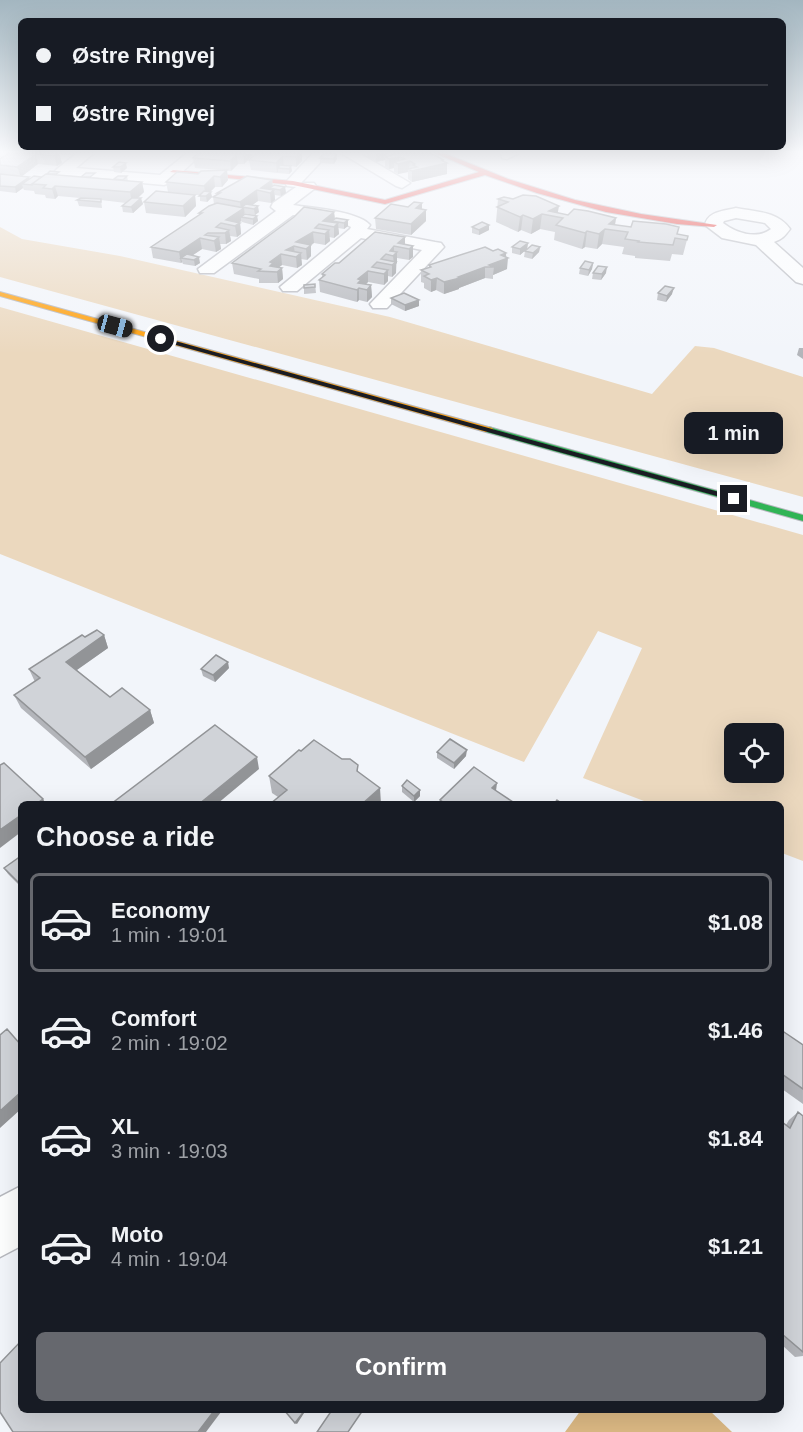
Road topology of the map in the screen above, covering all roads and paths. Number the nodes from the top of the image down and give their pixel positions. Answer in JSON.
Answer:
{"nodes":[{"id":1,"x":275,"y":220,"type":"edge"},
{"id":2,"x":349,"y":220,"type":"edge"},
{"id":3,"x":650,"y":220,"type":"edge"},
{"id":4,"x":715,"y":220,"type":"edge"},
{"id":5,"x":774,"y":220,"type":"edge"},
{"id":6,"x":714,"y":225,"type":"junction"},
{"id":7,"x":357,"y":232,"type":"junction"},
{"id":8,"x":760,"y":240,"type":"junction"},
{"id":9,"x":207,"y":269,"type":"dead end"},
{"id":10,"x":803,"y":278,"type":"edge"},
{"id":11,"x":290,"y":287,"type":"dead end"},
{"id":12,"x":0,"y":294,"type":"edge"},
{"id":13,"x":380,"y":304,"type":"dead end"},
{"id":14,"x":803,"y":518,"type":"edge"},
{"id":15,"x":18,"y":1214,"type":"edge"},
{"id":16,"x":0,"y":1232,"type":"edge"}],
"edges":[{"from":1,"to":9,"type":"street"},
{"from":2,"to":7,"type":"street"},
{"from":3,"to":6,"type":"street"},
{"from":4,"to":6,"type":"street"},
{"from":5,"to":8,"type":"street"},
{"from":6,"to":8,"type":"street"},
{"from":7,"to":11,"type":"street"},
{"from":7,"to":13,"type":"street"},
{"from":8,"to":10,"type":"street"},
{"from":12,"to":14,"type":"street"},
{"from":15,"to":16,"type":"street"}]}
